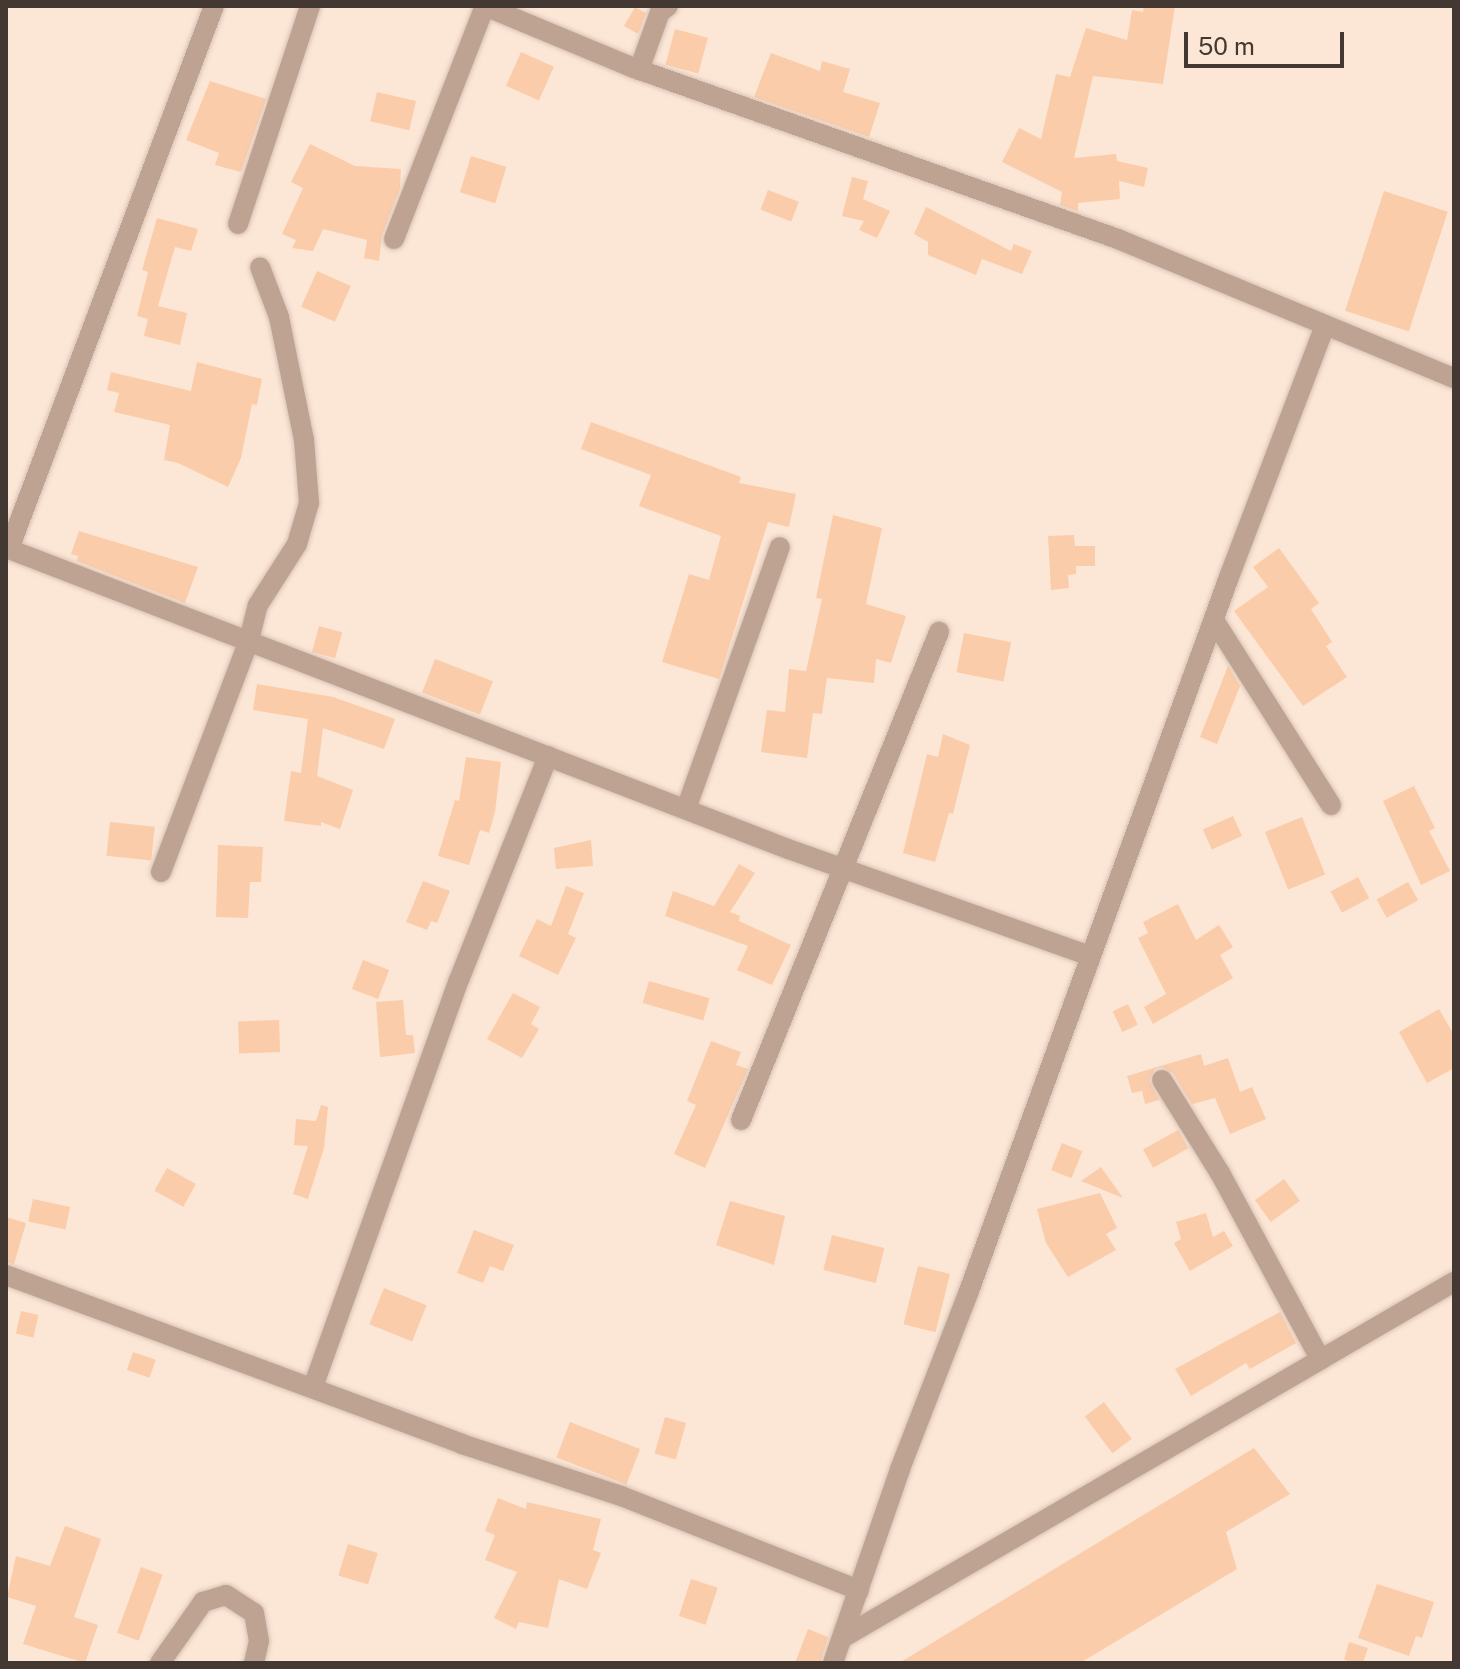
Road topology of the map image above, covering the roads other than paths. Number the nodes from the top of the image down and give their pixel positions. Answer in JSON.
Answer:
{"nodes":[{"id":1,"x":214,"y":6,"type":"edge"},
{"id":2,"x":310,"y":6,"type":"edge"},
{"id":3,"x":485,"y":6,"type":"edge"},
{"id":4,"x":668,"y":6,"type":"edge"},
{"id":5,"x":639,"y":70,"type":"junction"},
{"id":6,"x":238,"y":224,"type":"dead end"},
{"id":7,"x":394,"y":239,"type":"dead end"},
{"id":8,"x":260,"y":267,"type":"dead end"},
{"id":9,"x":1325,"y":326,"type":"junction"},
{"id":10,"x":1454,"y":378,"type":"edge"},
{"id":11,"x":780,"y":547,"type":"dead end"},
{"id":12,"x":8,"y":548,"type":"edge"},
{"id":13,"x":1214,"y":620,"type":"junction"},
{"id":14,"x":939,"y":632,"type":"dead end"},
{"id":15,"x":249,"y":640,"type":"junction"},
{"id":16,"x":548,"y":756,"type":"junction"},
{"id":17,"x":1331,"y":805,"type":"dead end"},
{"id":18,"x":686,"y":809,"type":"junction"},
{"id":19,"x":841,"y":868,"type":"junction"},
{"id":20,"x":161,"y":872,"type":"dead end"},
{"id":21,"x":1090,"y":956,"type":"junction"},
{"id":22,"x":1162,"y":1080,"type":"dead end"},
{"id":23,"x":741,"y":1120,"type":"dead end"},
{"id":24,"x":6,"y":1277,"type":"edge"},
{"id":25,"x":1454,"y":1282,"type":"edge"},
{"id":26,"x":1320,"y":1359,"type":"junction"},
{"id":27,"x":313,"y":1387,"type":"junction"},
{"id":28,"x":859,"y":1590,"type":"junction"},
{"id":29,"x":842,"y":1638,"type":"junction"},
{"id":30,"x":160,"y":1663,"type":"edge"},
{"id":31,"x":254,"y":1663,"type":"edge"},
{"id":32,"x":833,"y":1663,"type":"edge"}],
"edges":[{"from":1,"to":12,"type":"street"},
{"from":2,"to":6,"type":"street"},
{"from":3,"to":5,"type":"street"},
{"from":3,"to":7,"type":"street"},
{"from":4,"to":5,"type":"street"},
{"from":5,"to":9,"type":"street"},
{"from":8,"to":15,"type":"street"},
{"from":9,"to":10,"type":"street"},
{"from":9,"to":13,"type":"street"},
{"from":11,"to":18,"type":"street"},
{"from":12,"to":15,"type":"street"},
{"from":13,"to":17,"type":"street"},
{"from":13,"to":21,"type":"street"},
{"from":14,"to":19,"type":"street"},
{"from":15,"to":16,"type":"street"},
{"from":15,"to":20,"type":"street"},
{"from":16,"to":18,"type":"street"},
{"from":16,"to":27,"type":"street"},
{"from":18,"to":19,"type":"street"},
{"from":19,"to":21,"type":"street"},
{"from":19,"to":23,"type":"street"},
{"from":21,"to":28,"type":"street"},
{"from":22,"to":26,"type":"street"},
{"from":24,"to":27,"type":"street"},
{"from":25,"to":26,"type":"street"},
{"from":26,"to":29,"type":"street"},
{"from":27,"to":28,"type":"street"},
{"from":28,"to":29,"type":"street"},
{"from":29,"to":32,"type":"street"},
{"from":30,"to":31,"type":"street"}]}
